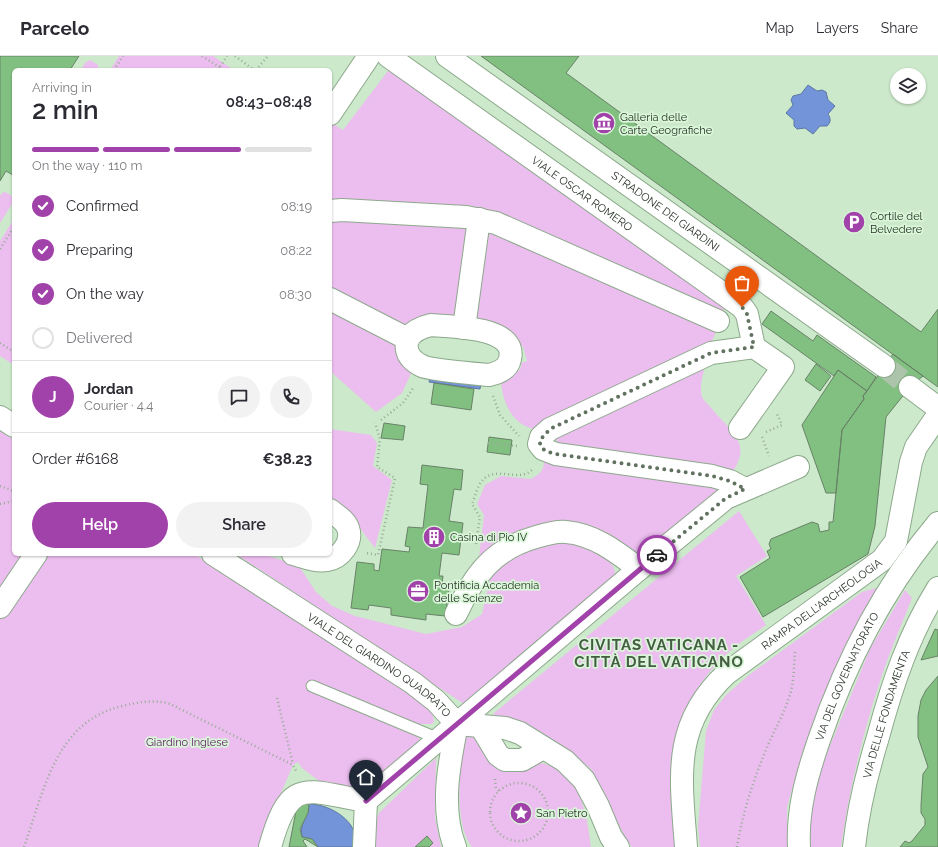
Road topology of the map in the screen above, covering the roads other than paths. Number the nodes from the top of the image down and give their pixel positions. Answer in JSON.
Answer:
{"nodes":[{"id":1,"x":369,"y":56,"type":"edge"},
{"id":2,"x":388,"y":56,"type":"edge"},
{"id":3,"x":447,"y":56,"type":"edge"},
{"id":4,"x":332,"y":111,"type":"edge"},
{"id":5,"x":332,"y":211,"type":"edge"},
{"id":6,"x":479,"y":219,"type":"junction"},
{"id":7,"x":332,"y":300,"type":"edge"},
{"id":8,"x":718,"y":321,"type":"dead end"},
{"id":9,"x":464,"y":328,"type":"dead end"},
{"id":10,"x":400,"y":335,"type":"dead end"},
{"id":11,"x":754,"y":347,"type":"junction"},
{"id":12,"x":884,"y":366,"type":"tunnel mouth"},
{"id":13,"x":910,"y":387,"type":"tunnel mouth"},
{"id":14,"x":938,"y":408,"type":"edge"},
{"id":15,"x":938,"y":415,"type":"edge"},
{"id":16,"x":0,"y":417,"type":"edge"},
{"id":17,"x":12,"y":425,"type":"edge"},
{"id":18,"x":740,"y":428,"type":"dead end"},
{"id":19,"x":798,"y":467,"type":"dead end"},
{"id":20,"x":736,"y":494,"type":"junction"},
{"id":21,"x":332,"y":512,"type":"edge"},
{"id":22,"x":938,"y":523,"type":"edge"},
{"id":23,"x":35,"y":556,"type":"edge"},
{"id":24,"x":216,"y":556,"type":"edge"},
{"id":25,"x":300,"y":556,"type":"edge"},
{"id":26,"x":639,"y":569,"type":"junction"},
{"id":27,"x":938,"y":588,"type":"edge"},
{"id":28,"x":0,"y":607,"type":"edge"},
{"id":29,"x":456,"y":614,"type":"dead end"},
{"id":30,"x":312,"y":686,"type":"dead end"},
{"id":31,"x":457,"y":724,"type":"junction"},
{"id":32,"x":480,"y":725,"type":"junction"},
{"id":33,"x":439,"y":739,"type":"junction"},
{"id":34,"x":542,"y":748,"type":"junction"},
{"id":35,"x":366,"y":801,"type":"junction"},
{"id":36,"x":270,"y":847,"type":"edge"},
{"id":37,"x":364,"y":847,"type":"edge"},
{"id":38,"x":455,"y":847,"type":"edge"},
{"id":39,"x":618,"y":847,"type":"edge"},
{"id":40,"x":686,"y":847,"type":"edge"},
{"id":41,"x":799,"y":847,"type":"edge"},
{"id":42,"x":854,"y":847,"type":"edge"}],
"edges":[{"from":1,"to":4,"type":"street"},
{"from":2,"to":11,"type":"street","name":"VIALE OSCAR ROMERO"},
{"from":3,"to":12,"type":"street","name":"STRADONE DEI GIARDINI"},
{"from":5,"to":6,"type":"street"},
{"from":6,"to":8,"type":"street"},
{"from":6,"to":9,"type":"street"},
{"from":7,"to":10,"type":"street"},
{"from":11,"to":18,"type":"street"},
{"from":11,"to":20,"type":"street"},
{"from":13,"to":14,"type":"street"},
{"from":15,"to":40,"type":"street","name":"RAMPA DELL'ARCHEOLOGIA"},
{"from":16,"to":17,"type":"street"},
{"from":19,"to":20,"type":"street"},
{"from":20,"to":26,"type":"street"},
{"from":21,"to":25,"type":"street"},
{"from":22,"to":41,"type":"street","name":"VIA DEL GOVERNATORATO"},
{"from":23,"to":28,"type":"street"},
{"from":24,"to":31,"type":"street","name":"VIALE DEL GIARDINO QUADRATO"},
{"from":26,"to":29,"type":"street"},
{"from":26,"to":31,"type":"street"},
{"from":27,"to":42,"type":"street","name":"VIA DELLE FONDAMENTA"},
{"from":30,"to":33,"type":"lane"},
{"from":31,"to":32,"type":"street"},
{"from":31,"to":33,"type":"street"},
{"from":31,"to":38,"type":"street","name":"VIALE DEL GIARDINO QUADRATO"},
{"from":32,"to":34,"type":"street"},
{"from":32,"to":34,"type":"street"},
{"from":33,"to":35,"type":"street"},
{"from":34,"to":39,"type":"street"},
{"from":35,"to":36,"type":"street"},
{"from":35,"to":37,"type":"street"}]}
